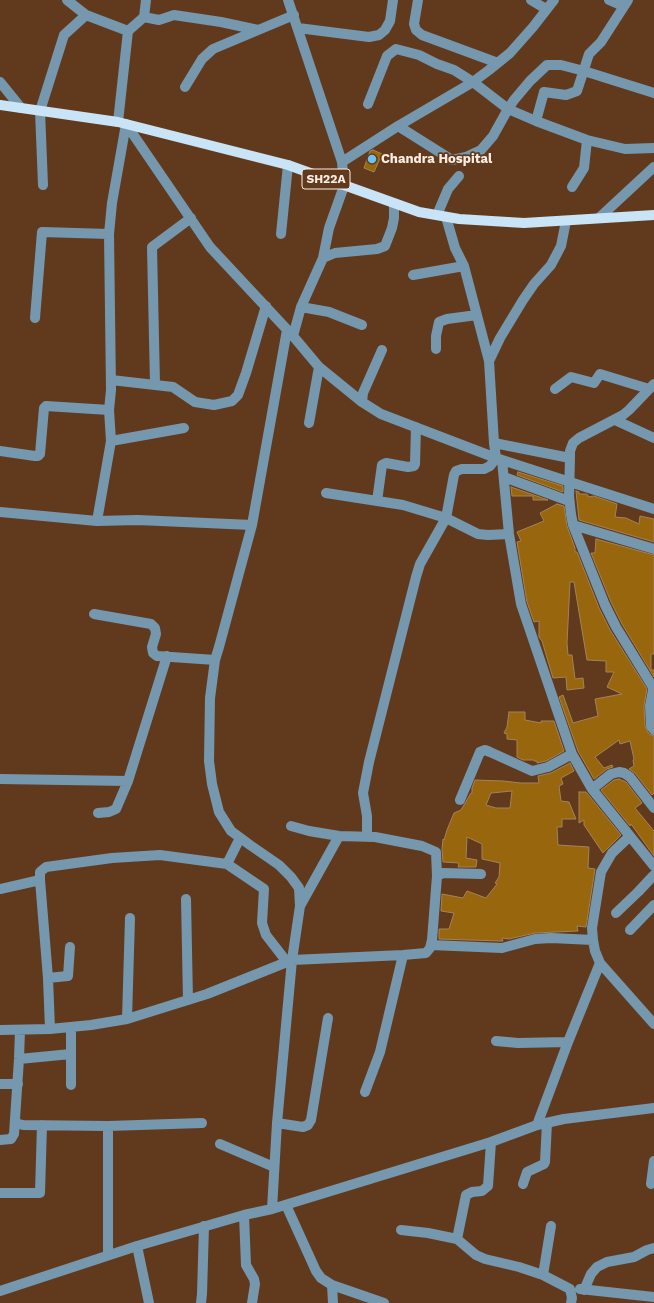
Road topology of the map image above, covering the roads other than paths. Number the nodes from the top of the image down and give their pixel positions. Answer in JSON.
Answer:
{"nodes":[{"id":1,"x":67,"y":0,"type":"edge"},
{"id":2,"x":146,"y":0,"type":"edge"},
{"id":3,"x":288,"y":0,"type":"edge"},
{"id":4,"x":393,"y":0,"type":"edge"},
{"id":5,"x":418,"y":0,"type":"edge"},
{"id":6,"x":531,"y":0,"type":"edge"},
{"id":7,"x":554,"y":0,"type":"edge"},
{"id":8,"x":609,"y":0,"type":"edge"},
{"id":9,"x":625,"y":3,"type":"edge"},
{"id":10,"x":546,"y":9,"type":"junction"},
{"id":11,"x":86,"y":15,"type":"junction"},
{"id":12,"x":294,"y":15,"type":"junction"},
{"id":13,"x":144,"y":17,"type":"junction"},
{"id":14,"x":298,"y":28,"type":"junction"},
{"id":15,"x":258,"y":30,"type":"junction"},
{"id":16,"x":128,"y":31,"type":"junction"},
{"id":17,"x":498,"y":63,"type":"junction"},
{"id":18,"x":584,"y":70,"type":"junction"},
{"id":19,"x":0,"y":82,"type":"edge"},
{"id":20,"x":473,"y":82,"type":"junction"},
{"id":21,"x":185,"y":87,"type":"dead end"},
{"id":22,"x":654,"y":93,"type":"edge"},
{"id":23,"x":368,"y":104,"type":"dead end"},
{"id":24,"x":0,"y":105,"type":"edge"},
{"id":25,"x":22,"y":108,"type":"junction"},
{"id":26,"x":508,"y":109,"type":"junction"},
{"id":27,"x":40,"y":111,"type":"junction"},
{"id":28,"x":536,"y":121,"type":"junction"},
{"id":29,"x":122,"y":123,"type":"junction"},
{"id":30,"x":398,"y":126,"type":"junction"},
{"id":31,"x":588,"y":140,"type":"junction"},
{"id":32,"x":654,"y":148,"type":"edge"},
{"id":33,"x":342,"y":162,"type":"junction"},
{"id":34,"x":288,"y":165,"type":"junction"},
{"id":35,"x":654,"y":167,"type":"edge"},
{"id":36,"x":459,"y":176,"type":"dead end"},
{"id":37,"x":42,"y":186,"type":"dead end"},
{"id":38,"x":344,"y":186,"type":"junction"},
{"id":39,"x":572,"y":187,"type":"dead end"},
{"id":40,"x":394,"y":204,"type":"junction"},
{"id":41,"x":654,"y":215,"type":"edge"},
{"id":42,"x":441,"y":216,"type":"junction"},
{"id":43,"x":191,"y":218,"type":"junction"},
{"id":44,"x":599,"y":218,"type":"junction"},
{"id":45,"x":566,"y":222,"type":"junction"},
{"id":46,"x":110,"y":234,"type":"junction"},
{"id":47,"x":281,"y":234,"type":"dead end"},
{"id":48,"x":323,"y":258,"type":"junction"},
{"id":49,"x":464,"y":266,"type":"junction"},
{"id":50,"x":413,"y":275,"type":"dead end"},
{"id":51,"x":266,"y":306,"type":"junction"},
{"id":52,"x":302,"y":306,"type":"junction"},
{"id":53,"x":477,"y":315,"type":"junction"},
{"id":54,"x":35,"y":318,"type":"dead end"},
{"id":55,"x":362,"y":325,"type":"dead end"},
{"id":56,"x":290,"y":333,"type":"junction"},
{"id":57,"x":436,"y":349,"type":"dead end"},
{"id":58,"x":382,"y":350,"type":"dead end"},
{"id":59,"x":489,"y":361,"type":"junction"},
{"id":60,"x":319,"y":367,"type":"junction"},
{"id":61,"x":111,"y":380,"type":"junction"},
{"id":62,"x":155,"y":384,"type":"junction"},
{"id":63,"x":652,"y":387,"type":"edge"},
{"id":64,"x":555,"y":389,"type":"dead end"},
{"id":65,"x":362,"y":402,"type":"junction"},
{"id":66,"x":109,"y":410,"type":"junction"},
{"id":67,"x":615,"y":420,"type":"junction"},
{"id":68,"x":309,"y":424,"type":"dead end"},
{"id":69,"x":416,"y":427,"type":"junction"},
{"id":70,"x":184,"y":428,"type":"dead end"},
{"id":71,"x":654,"y":438,"type":"edge"},
{"id":72,"x":111,"y":441,"type":"junction"},
{"id":73,"x":494,"y":443,"type":"junction"},
{"id":74,"x":0,"y":451,"type":"edge"},
{"id":75,"x":570,"y":458,"type":"junction"},
{"id":76,"x":499,"y":459,"type":"junction"},
{"id":77,"x":504,"y":477,"type":"junction"},
{"id":78,"x":570,"y":482,"type":"junction"},
{"id":79,"x":326,"y":493,"type":"dead end"},
{"id":80,"x":377,"y":501,"type":"junction"},
{"id":81,"x":569,"y":501,"type":"junction"},
{"id":82,"x":654,"y":509,"type":"edge"},
{"id":83,"x":0,"y":512,"type":"edge"},
{"id":84,"x":446,"y":518,"type":"junction"},
{"id":85,"x":97,"y":521,"type":"junction"},
{"id":86,"x":252,"y":525,"type":"junction"},
{"id":87,"x":573,"y":525,"type":"junction"},
{"id":88,"x":509,"y":534,"type":"junction"},
{"id":89,"x":654,"y":549,"type":"edge"},
{"id":90,"x":94,"y":614,"type":"dead end"},
{"id":91,"x":168,"y":656,"type":"junction"},
{"id":92,"x":215,"y":660,"type":"junction"},
{"id":93,"x":654,"y":688,"type":"edge"},
{"id":94,"x":654,"y":730,"type":"edge"},
{"id":95,"x":572,"y":754,"type":"junction"},
{"id":96,"x":0,"y":779,"type":"edge"},
{"id":97,"x":128,"y":781,"type":"junction"},
{"id":98,"x":592,"y":789,"type":"junction"},
{"id":99,"x":460,"y":800,"type":"dead end"},
{"id":100,"x":654,"y":808,"type":"edge"},
{"id":101,"x":98,"y":813,"type":"dead end"},
{"id":102,"x":291,"y":826,"type":"dead end"},
{"id":103,"x":339,"y":836,"type":"junction"},
{"id":104,"x":630,"y":836,"type":"junction"},
{"id":105,"x":367,"y":837,"type":"junction"},
{"id":106,"x":240,"y":838,"type":"junction"},
{"id":107,"x":227,"y":864,"type":"junction"},
{"id":108,"x":654,"y":866,"type":"edge"},
{"id":109,"x":480,"y":874,"type":"dead end"},
{"id":110,"x":654,"y":875,"type":"edge"},
{"id":111,"x":437,"y":876,"type":"junction"},
{"id":112,"x":40,"y":880,"type":"junction"},
{"id":113,"x":0,"y":888,"type":"edge"},
{"id":114,"x":186,"y":899,"type":"dead end"},
{"id":115,"x":654,"y":905,"type":"edge"},
{"id":116,"x":300,"y":906,"type":"junction"},
{"id":117,"x":616,"y":913,"type":"dead end"},
{"id":118,"x":130,"y":918,"type":"dead end"},
{"id":119,"x":630,"y":930,"type":"dead end"},
{"id":120,"x":593,"y":940,"type":"junction"},
{"id":121,"x":431,"y":944,"type":"junction"},
{"id":122,"x":70,"y":947,"type":"dead end"},
{"id":123,"x":403,"y":956,"type":"junction"},
{"id":124,"x":290,"y":961,"type":"junction"},
{"id":125,"x":600,"y":963,"type":"junction"},
{"id":126,"x":48,"y":978,"type":"junction"},
{"id":127,"x":188,"y":1000,"type":"junction"},
{"id":128,"x":328,"y":1018,"type":"dead end"},
{"id":129,"x":127,"y":1019,"type":"junction"},
{"id":130,"x":654,"y":1024,"type":"edge"},
{"id":131,"x":71,"y":1027,"type":"junction"},
{"id":132,"x":50,"y":1029,"type":"junction"},
{"id":133,"x":0,"y":1030,"type":"edge"},
{"id":134,"x":20,"y":1030,"type":"junction"},
{"id":135,"x":496,"y":1041,"type":"dead end"},
{"id":136,"x":568,"y":1042,"type":"junction"},
{"id":137,"x":71,"y":1054,"type":"junction"},
{"id":138,"x":19,"y":1059,"type":"junction"},
{"id":139,"x":0,"y":1084,"type":"edge"},
{"id":140,"x":18,"y":1084,"type":"junction"},
{"id":141,"x":71,"y":1085,"type":"dead end"},
{"id":142,"x":365,"y":1092,"type":"dead end"},
{"id":143,"x":654,"y":1108,"type":"edge"},
{"id":144,"x":15,"y":1123,"type":"junction"},
{"id":145,"x":202,"y":1123,"type":"dead end"},
{"id":146,"x":277,"y":1123,"type":"junction"},
{"id":147,"x":542,"y":1124,"type":"junction"},
{"id":148,"x":42,"y":1125,"type":"junction"},
{"id":149,"x":108,"y":1126,"type":"junction"},
{"id":150,"x":0,"y":1140,"type":"edge"},
{"id":151,"x":491,"y":1142,"type":"junction"},
{"id":152,"x":220,"y":1144,"type":"dead end"},
{"id":153,"x":654,"y":1161,"type":"edge"},
{"id":154,"x":274,"y":1168,"type":"junction"},
{"id":155,"x":523,"y":1184,"type":"dead end"},
{"id":156,"x":651,"y":1184,"type":"dead end"},
{"id":157,"x":0,"y":1192,"type":"edge"},
{"id":158,"x":286,"y":1205,"type":"junction"},
{"id":159,"x":272,"y":1209,"type":"junction"},
{"id":160,"x":244,"y":1215,"type":"junction"},
{"id":161,"x":204,"y":1226,"type":"junction"},
{"id":162,"x":551,"y":1226,"type":"dead end"},
{"id":163,"x":401,"y":1230,"type":"dead end"},
{"id":164,"x":457,"y":1239,"type":"junction"},
{"id":165,"x":137,"y":1246,"type":"junction"},
{"id":166,"x":654,"y":1248,"type":"edge"},
{"id":167,"x":108,"y":1255,"type":"junction"},
{"id":168,"x":543,"y":1275,"type":"junction"},
{"id":169,"x":332,"y":1285,"type":"junction"},
{"id":170,"x":570,"y":1289,"type":"junction"},
{"id":171,"x":584,"y":1290,"type":"junction"},
{"id":172,"x":0,"y":1291,"type":"edge"},
{"id":173,"x":654,"y":1297,"type":"edge"},
{"id":174,"x":149,"y":1303,"type":"edge"},
{"id":175,"x":201,"y":1303,"type":"edge"},
{"id":176,"x":252,"y":1303,"type":"edge"},
{"id":177,"x":333,"y":1303,"type":"edge"},
{"id":178,"x":384,"y":1303,"type":"edge"},
{"id":179,"x":571,"y":1303,"type":"edge"}],
"edges":[{"from":1,"to":11,"type":"street"},
{"from":2,"to":13,"type":"street"},
{"from":3,"to":12,"type":"street"},
{"from":4,"to":14,"type":"street"},
{"from":5,"to":17,"type":"street"},
{"from":6,"to":10,"type":"street"},
{"from":7,"to":10,"type":"street"},
{"from":8,"to":9,"type":"street"},
{"from":9,"to":18,"type":"street"},
{"from":10,"to":17,"type":"street"},
{"from":11,"to":16,"type":"street"},
{"from":11,"to":27,"type":"street"},
{"from":12,"to":14,"type":"street"},
{"from":12,"to":15,"type":"street"},
{"from":13,"to":15,"type":"street"},
{"from":13,"to":16,"type":"street"},
{"from":14,"to":33,"type":"street"},
{"from":15,"to":21,"type":"street"},
{"from":16,"to":29,"type":"street"},
{"from":17,"to":20,"type":"street"},
{"from":18,"to":22,"type":"street"},
{"from":18,"to":26,"type":"street"},
{"from":18,"to":28,"type":"street"},
{"from":19,"to":25,"type":"street"},
{"from":20,"to":23,"type":"street"},
{"from":20,"to":26,"type":"street"},
{"from":20,"to":30,"type":"street"},
{"from":24,"to":25,"type":"main road","number":"SH22A"},
{"from":25,"to":27,"type":"main road","number":"SH22A"},
{"from":26,"to":28,"type":"street"},
{"from":26,"to":30,"type":"street"},
{"from":27,"to":29,"type":"main road","number":"SH22A"},
{"from":27,"to":37,"type":"street"},
{"from":28,"to":31,"type":"street"},
{"from":29,"to":34,"type":"main road","number":"SH22A"},
{"from":29,"to":43,"type":"street"},
{"from":29,"to":46,"type":"street"},
{"from":30,"to":33,"type":"street"},
{"from":31,"to":32,"type":"street"},
{"from":31,"to":39,"type":"street"},
{"from":33,"to":38,"type":"street"},
{"from":34,"to":38,"type":"main road","number":"SH22A"},
{"from":34,"to":47,"type":"street"},
{"from":35,"to":44,"type":"street"},
{"from":36,"to":42,"type":"street"},
{"from":38,"to":40,"type":"main road","number":"SH22A"},
{"from":38,"to":48,"type":"street"},
{"from":40,"to":42,"type":"main road","number":"SH22A"},
{"from":40,"to":48,"type":"street"},
{"from":41,"to":44,"type":"main road","number":"SH22A"},
{"from":42,"to":45,"type":"main road","number":"SH22A"},
{"from":42,"to":49,"type":"street"},
{"from":43,"to":51,"type":"street"},
{"from":43,"to":62,"type":"street"},
{"from":44,"to":45,"type":"main road","number":"SH22A"},
{"from":45,"to":59,"type":"street"},
{"from":46,"to":54,"type":"street"},
{"from":46,"to":61,"type":"street"},
{"from":48,"to":52,"type":"street"},
{"from":49,"to":50,"type":"street"},
{"from":49,"to":53,"type":"street"},
{"from":51,"to":56,"type":"street"},
{"from":51,"to":62,"type":"street"},
{"from":52,"to":55,"type":"street"},
{"from":52,"to":56,"type":"street"},
{"from":53,"to":57,"type":"street"},
{"from":53,"to":59,"type":"street"},
{"from":56,"to":60,"type":"street"},
{"from":56,"to":86,"type":"street"},
{"from":58,"to":65,"type":"street"},
{"from":59,"to":73,"type":"street"},
{"from":60,"to":65,"type":"street"},
{"from":60,"to":68,"type":"street"},
{"from":61,"to":62,"type":"street"},
{"from":61,"to":66,"type":"street"},
{"from":63,"to":64,"type":"street"},
{"from":63,"to":67,"type":"street"},
{"from":65,"to":69,"type":"street"},
{"from":66,"to":72,"type":"street"},
{"from":66,"to":74,"type":"street"},
{"from":67,"to":71,"type":"street"},
{"from":67,"to":75,"type":"street"},
{"from":69,"to":76,"type":"street"},
{"from":69,"to":80,"type":"street"},
{"from":70,"to":72,"type":"street"},
{"from":72,"to":85,"type":"street"},
{"from":73,"to":75,"type":"street"},
{"from":73,"to":76,"type":"street"},
{"from":75,"to":78,"type":"street"},
{"from":76,"to":77,"type":"street"},
{"from":76,"to":78,"type":"street"},
{"from":76,"to":84,"type":"street"},
{"from":77,"to":81,"type":"street"},
{"from":77,"to":88,"type":"street"},
{"from":78,"to":81,"type":"street"},
{"from":78,"to":82,"type":"street"},
{"from":79,"to":80,"type":"street"},
{"from":80,"to":84,"type":"street"},
{"from":81,"to":87,"type":"street"},
{"from":83,"to":85,"type":"street"},
{"from":84,"to":88,"type":"street"},
{"from":84,"to":105,"type":"street"},
{"from":85,"to":86,"type":"street"},
{"from":86,"to":92,"type":"street"},
{"from":87,"to":89,"type":"street"},
{"from":87,"to":93,"type":"street"},
{"from":88,"to":95,"type":"street"},
{"from":90,"to":91,"type":"street"},
{"from":91,"to":92,"type":"street"},
{"from":91,"to":97,"type":"street"},
{"from":92,"to":106,"type":"street"},
{"from":93,"to":94,"type":"street"},
{"from":95,"to":98,"type":"street"},
{"from":95,"to":99,"type":"street"},
{"from":96,"to":97,"type":"street"},
{"from":97,"to":101,"type":"street"},
{"from":98,"to":100,"type":"street"},
{"from":98,"to":104,"type":"street"},
{"from":102,"to":103,"type":"street"},
{"from":103,"to":105,"type":"street"},
{"from":103,"to":116,"type":"street"},
{"from":104,"to":108,"type":"street"},
{"from":104,"to":120,"type":"street"},
{"from":105,"to":111,"type":"street"},
{"from":106,"to":107,"type":"street"},
{"from":106,"to":116,"type":"street"},
{"from":107,"to":112,"type":"street"},
{"from":107,"to":124,"type":"street"},
{"from":109,"to":111,"type":"street"},
{"from":110,"to":117,"type":"street"},
{"from":111,"to":121,"type":"street"},
{"from":112,"to":113,"type":"street"},
{"from":112,"to":126,"type":"street"},
{"from":114,"to":127,"type":"street"},
{"from":115,"to":119,"type":"street"},
{"from":116,"to":124,"type":"street"},
{"from":118,"to":129,"type":"street"},
{"from":120,"to":121,"type":"street"},
{"from":120,"to":125,"type":"street"},
{"from":121,"to":123,"type":"street"},
{"from":122,"to":126,"type":"street"},
{"from":123,"to":124,"type":"street"},
{"from":123,"to":142,"type":"street"},
{"from":124,"to":127,"type":"street"},
{"from":124,"to":146,"type":"street"},
{"from":125,"to":130,"type":"street"},
{"from":125,"to":136,"type":"street"},
{"from":126,"to":132,"type":"street"},
{"from":127,"to":129,"type":"street"},
{"from":128,"to":146,"type":"street"},
{"from":129,"to":131,"type":"street"},
{"from":131,"to":132,"type":"street"},
{"from":131,"to":137,"type":"street"},
{"from":132,"to":134,"type":"street"},
{"from":133,"to":134,"type":"street"},
{"from":134,"to":138,"type":"street"},
{"from":135,"to":136,"type":"street"},
{"from":136,"to":147,"type":"street"},
{"from":137,"to":138,"type":"street"},
{"from":137,"to":141,"type":"street"},
{"from":138,"to":140,"type":"street"},
{"from":139,"to":140,"type":"street"},
{"from":140,"to":144,"type":"street"},
{"from":143,"to":147,"type":"street"},
{"from":144,"to":148,"type":"street"},
{"from":144,"to":150,"type":"street"},
{"from":145,"to":149,"type":"street"},
{"from":146,"to":154,"type":"street"},
{"from":147,"to":151,"type":"street"},
{"from":147,"to":155,"type":"street"},
{"from":148,"to":149,"type":"street"},
{"from":148,"to":157,"type":"street"},
{"from":149,"to":167,"type":"street"},
{"from":151,"to":158,"type":"street"},
{"from":151,"to":164,"type":"street"},
{"from":152,"to":154,"type":"street"},
{"from":153,"to":156,"type":"street"},
{"from":154,"to":159,"type":"street"},
{"from":158,"to":159,"type":"street"},
{"from":158,"to":169,"type":"street"},
{"from":159,"to":160,"type":"street"},
{"from":160,"to":161,"type":"street"},
{"from":160,"to":176,"type":"street"},
{"from":161,"to":165,"type":"street"},
{"from":161,"to":175,"type":"street"},
{"from":162,"to":168,"type":"street"},
{"from":163,"to":164,"type":"street"},
{"from":164,"to":168,"type":"street"},
{"from":165,"to":167,"type":"street"},
{"from":165,"to":174,"type":"street"},
{"from":166,"to":171,"type":"street"},
{"from":167,"to":172,"type":"street"},
{"from":168,"to":170,"type":"street"},
{"from":169,"to":177,"type":"street"},
{"from":169,"to":178,"type":"street"},
{"from":170,"to":171,"type":"street"},
{"from":170,"to":179,"type":"street"},
{"from":171,"to":173,"type":"street"}]}
